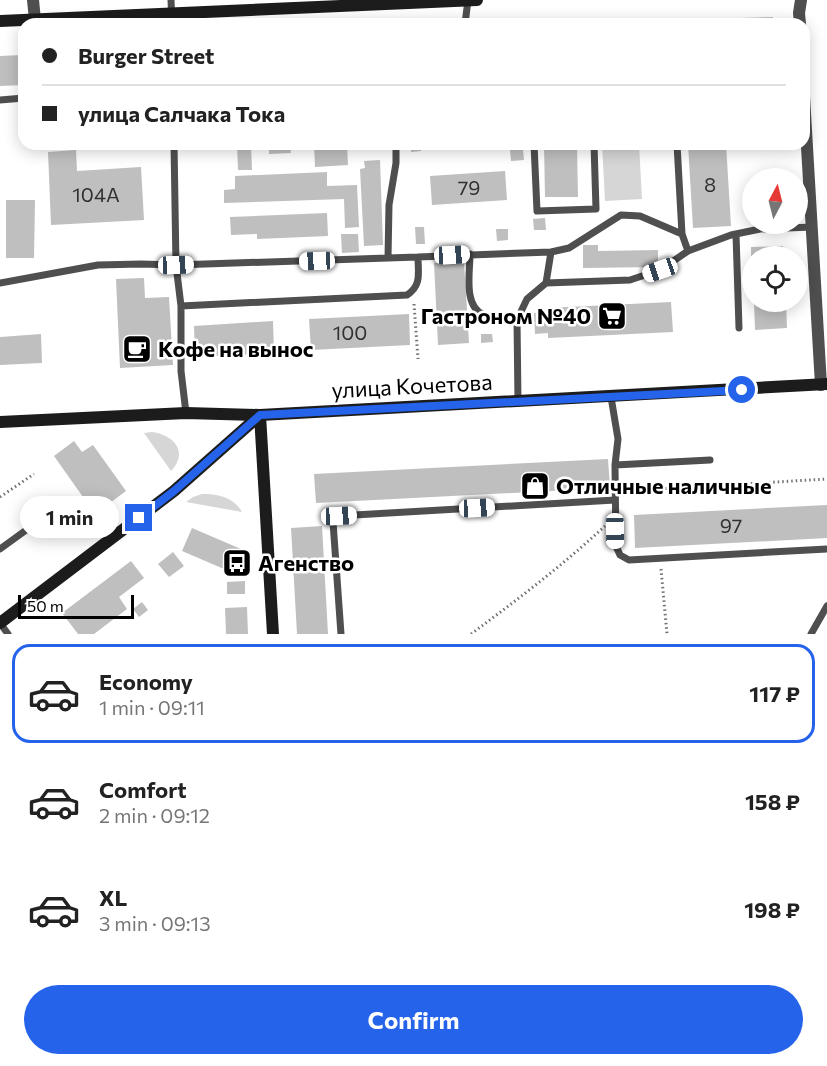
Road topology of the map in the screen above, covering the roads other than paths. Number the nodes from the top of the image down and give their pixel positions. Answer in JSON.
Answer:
{"nodes":[{"id":1,"x":33,"y":0,"type":"edge"},
{"id":2,"x":171,"y":0,"type":"edge"},
{"id":3,"x":468,"y":0,"type":"edge"},
{"id":4,"x":477,"y":0,"type":"edge"},
{"id":5,"x":801,"y":0,"type":"edge"},
{"id":6,"x":431,"y":1,"type":"edge"},
{"id":7,"x":35,"y":18,"type":"edge"},
{"id":8,"x":172,"y":18,"type":"edge"},
{"id":9,"x":186,"y":18,"type":"edge"},
{"id":10,"x":466,"y":18,"type":"edge"},
{"id":11,"x":799,"y":18,"type":"edge"},
{"id":12,"x":0,"y":21,"type":"edge"},
{"id":13,"x":18,"y":22,"type":"edge"},
{"id":14,"x":18,"y":98,"type":"edge"},
{"id":15,"x":0,"y":100,"type":"edge"},
{"id":16,"x":174,"y":150,"type":"edge"},
{"id":17,"x":396,"y":150,"type":"edge"},
{"id":18,"x":534,"y":150,"type":"edge"},
{"id":19,"x":594,"y":150,"type":"edge"},
{"id":20,"x":677,"y":150,"type":"edge"},
{"id":21,"x":807,"y":150,"type":"edge"},
{"id":22,"x":812,"y":227,"type":"junction"},
{"id":23,"x":682,"y":234,"type":"junction"},
{"id":24,"x":736,"y":234,"type":"junction"},
{"id":25,"x":688,"y":251,"type":"junction"},
{"id":26,"x":551,"y":252,"type":"junction"},
{"id":27,"x":470,"y":254,"type":"junction"},
{"id":28,"x":418,"y":257,"type":"junction"},
{"id":29,"x":388,"y":258,"type":"junction"},
{"id":30,"x":176,"y":265,"type":"junction"},
{"id":31,"x":0,"y":283,"type":"edge"},
{"id":32,"x":546,"y":283,"type":"junction"},
{"id":33,"x":181,"y":306,"type":"junction"},
{"id":34,"x":517,"y":320,"type":"junction"},
{"id":35,"x":739,"y":328,"type":"dead end"},
{"id":36,"x":824,"y":384,"type":"edge"},
{"id":37,"x":611,"y":397,"type":"junction"},
{"id":38,"x":518,"y":402,"type":"junction"},
{"id":39,"x":186,"y":413,"type":"junction"},
{"id":40,"x":260,"y":415,"type":"junction"},
{"id":41,"x":0,"y":422,"type":"edge"},
{"id":42,"x":710,"y":460,"type":"dead end"},
{"id":43,"x":615,"y":465,"type":"junction"},
{"id":44,"x":615,"y":501,"type":"junction"},
{"id":45,"x":40,"y":520,"type":"dead end"},
{"id":46,"x":0,"y":549,"type":"edge"},
{"id":47,"x":827,"y":549,"type":"edge"},
{"id":48,"x":827,"y":606,"type":"edge"},
{"id":49,"x":0,"y":623,"type":"edge"},
{"id":50,"x":8,"y":634,"type":"edge"},
{"id":51,"x":273,"y":634,"type":"edge"},
{"id":52,"x":340,"y":634,"type":"edge"},
{"id":53,"x":811,"y":634,"type":"edge"}],
"edges":[{"from":1,"to":7,"type":"street"},
{"from":2,"to":8,"type":"lane"},
{"from":3,"to":4,"type":"street"},
{"from":3,"to":6,"type":"street"},
{"from":3,"to":10,"type":"lane"},
{"from":5,"to":11,"type":"street"},
{"from":6,"to":9,"type":"street"},
{"from":12,"to":13,"type":"street"},
{"from":14,"to":15,"type":"lane"},
{"from":16,"to":30,"type":"lane"},
{"from":17,"to":29,"type":"lane"},
{"from":18,"to":19,"type":"lane"},
{"from":20,"to":23,"type":"lane"},
{"from":21,"to":22,"type":"street"},
{"from":22,"to":24,"type":"lane"},
{"from":22,"to":36,"type":"street"},
{"from":23,"to":25,"type":"lane"},
{"from":23,"to":26,"type":"lane"},
{"from":24,"to":25,"type":"lane"},
{"from":24,"to":35,"type":"lane"},
{"from":25,"to":32,"type":"lane"},
{"from":26,"to":27,"type":"lane"},
{"from":26,"to":32,"type":"lane"},
{"from":27,"to":28,"type":"lane"},
{"from":27,"to":34,"type":"lane"},
{"from":28,"to":29,"type":"lane"},
{"from":28,"to":33,"type":"lane"},
{"from":29,"to":30,"type":"lane"},
{"from":30,"to":31,"type":"lane"},
{"from":30,"to":33,"type":"lane"},
{"from":32,"to":34,"type":"lane"},
{"from":33,"to":39,"type":"lane"},
{"from":34,"to":38,"type":"lane"},
{"from":36,"to":37,"type":"street","name":"улица Кочетова"},
{"from":37,"to":38,"type":"street","name":"улица Кочетова"},
{"from":37,"to":43,"type":"lane"},
{"from":38,"to":40,"type":"street","name":"улица Кочетова"},
{"from":39,"to":40,"type":"street","name":"улица Кочетова"},
{"from":39,"to":41,"type":"street","name":"улица Кочетова"},
{"from":40,"to":49,"type":"street"},
{"from":40,"to":51,"type":"street"},
{"from":42,"to":43,"type":"lane"},
{"from":43,"to":44,"type":"lane"},
{"from":44,"to":47,"type":"lane"},
{"from":44,"to":52,"type":"lane"},
{"from":45,"to":46,"type":"lane"},
{"from":48,"to":53,"type":"lane"},
{"from":49,"to":50,"type":"lane"}]}
